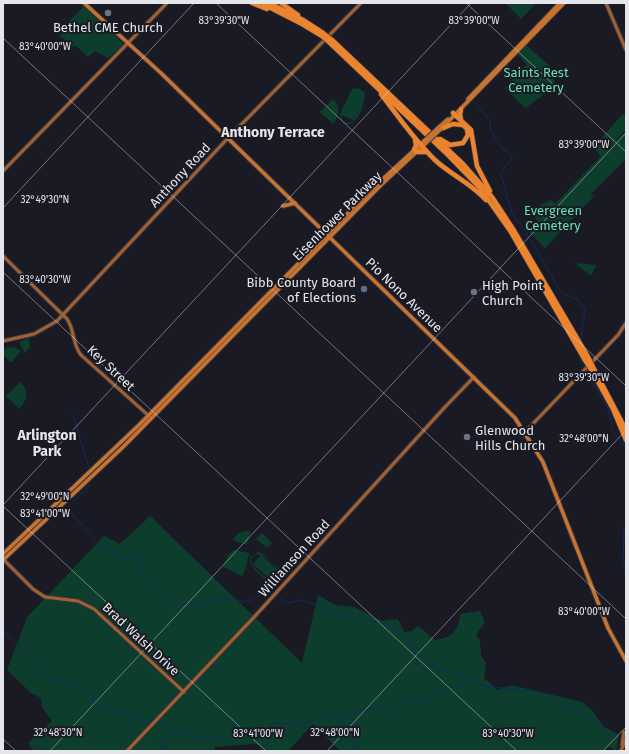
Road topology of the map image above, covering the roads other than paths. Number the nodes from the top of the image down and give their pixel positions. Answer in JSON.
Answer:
{"nodes":[{"id":1,"x":84,"y":3,"type":"edge"},
{"id":2,"x":167,"y":3,"type":"edge"},
{"id":3,"x":252,"y":3,"type":"edge"},
{"id":4,"x":261,"y":3,"type":"edge"},
{"id":5,"x":269,"y":3,"type":"edge"},
{"id":6,"x":281,"y":3,"type":"edge"},
{"id":7,"x":361,"y":3,"type":"edge"},
{"id":8,"x":560,"y":3,"type":"edge"},
{"id":9,"x":564,"y":3,"type":"edge"},
{"id":10,"x":606,"y":3,"type":"edge"},
{"id":11,"x":302,"y":24,"type":"junction"},
{"id":12,"x":310,"y":24,"type":"junction"},
{"id":13,"x":322,"y":34,"type":"junction"},
{"id":14,"x":331,"y":41,"type":"junction"},
{"id":15,"x":128,"y":44,"type":"junction"},
{"id":16,"x":626,"y":50,"type":"edge"},
{"id":17,"x":370,"y":80,"type":"junction"},
{"id":18,"x":461,"y":109,"type":"junction"},
{"id":19,"x":454,"y":114,"type":"junction"},
{"id":20,"x":413,"y":117,"type":"junction"},
{"id":21,"x":461,"y":119,"type":"junction"},
{"id":22,"x":463,"y":125,"type":"junction"},
{"id":23,"x":440,"y":128,"type":"junction"},
{"id":24,"x":228,"y":138,"type":"junction"},
{"id":25,"x":415,"y":140,"type":"junction"},
{"id":26,"x":423,"y":144,"type":"junction"},
{"id":27,"x":415,"y":151,"type":"junction"},
{"id":28,"x":427,"y":152,"type":"junction"},
{"id":29,"x":3,"y":171,"type":"edge"},
{"id":30,"x":296,"y":203,"type":"junction"},
{"id":31,"x":283,"y":206,"type":"dead end"},
{"id":32,"x":501,"y":210,"type":"junction"},
{"id":33,"x":511,"y":232,"type":"junction"},
{"id":34,"x":329,"y":236,"type":"junction"},
{"id":35,"x":3,"y":256,"type":"edge"},
{"id":36,"x":63,"y":315,"type":"junction"},
{"id":37,"x":626,"y":323,"type":"edge"},
{"id":38,"x":3,"y":341,"type":"edge"},
{"id":39,"x":586,"y":358,"type":"junction"},
{"id":40,"x":593,"y":370,"type":"junction"},
{"id":41,"x":474,"y":377,"type":"junction"},
{"id":42,"x":150,"y":417,"type":"junction"},
{"id":43,"x":626,"y":430,"type":"edge"},
{"id":44,"x":525,"y":432,"type":"junction"},
{"id":45,"x":626,"y":440,"type":"edge"},
{"id":46,"x":3,"y":554,"type":"edge"},
{"id":47,"x":3,"y":560,"type":"edge"},
{"id":48,"x":626,"y":660,"type":"edge"},
{"id":49,"x":184,"y":692,"type":"junction"},
{"id":50,"x":624,"y":732,"type":"dead end"},
{"id":51,"x":626,"y":739,"type":"edge"},
{"id":52,"x":622,"y":745,"type":"junction"},
{"id":53,"x":127,"y":751,"type":"edge"},
{"id":54,"x":621,"y":751,"type":"edge"}],
"edges":[{"from":1,"to":15,"type":"main road","name":"Pio Nono Avenue"},
{"from":2,"to":15,"type":"street"},
{"from":3,"to":11,"type":"highway"},
{"from":4,"to":11,"type":"highway"},
{"from":5,"to":12,"type":"highway"},
{"from":6,"to":12,"type":"highway"},
{"from":7,"to":24,"type":"street","name":"Anthony Road"},
{"from":8,"to":19,"type":"main road","name":"Eisenhower Parkway"},
{"from":9,"to":18,"type":"main road","name":"Eisenhower Parkway"},
{"from":10,"to":16,"type":"street"},
{"from":11,"to":13,"type":"highway"},
{"from":12,"to":13,"type":"highway"},
{"from":13,"to":14,"type":"highway","bridge":true},
{"from":14,"to":17,"type":"highway"},
{"from":14,"to":20,"type":"highway"},
{"from":15,"to":24,"type":"main road","name":"Pio Nono Avenue"},
{"from":15,"to":29,"type":"street"},
{"from":17,"to":25,"type":"highway"},
{"from":17,"to":33,"type":"highway"},
{"from":18,"to":19,"type":"main road","name":"Eisenhower Parkway"},
{"from":18,"to":21,"type":"highway"},
{"from":19,"to":21,"type":"highway"},
{"from":19,"to":22,"type":"highway"},
{"from":19,"to":23,"type":"main road","name":"Eisenhower Parkway"},
{"from":20,"to":22,"type":"highway"},
{"from":20,"to":32,"type":"highway"},
{"from":21,"to":32,"type":"highway"},
{"from":22,"to":23,"type":"highway"},
{"from":23,"to":26,"type":"main road","name":"Eisenhower Parkway","bridge":true},
{"from":24,"to":30,"type":"main road","name":"Pio Nono Avenue"},
{"from":24,"to":36,"type":"street","name":"Anthony Road"},
{"from":25,"to":26,"type":"highway"},
{"from":25,"to":27,"type":"highway"},
{"from":26,"to":27,"type":"main road","name":"Eisenhower Parkway"},
{"from":26,"to":28,"type":"highway"},
{"from":27,"to":28,"type":"highway"},
{"from":27,"to":34,"type":"main road","name":"Eisenhower Parkway"},
{"from":28,"to":33,"type":"highway"},
{"from":30,"to":31,"type":"main road"},
{"from":30,"to":34,"type":"main road","name":"Pio Nono Avenue"},
{"from":32,"to":39,"type":"highway"},
{"from":33,"to":39,"type":"highway"},
{"from":34,"to":41,"type":"main road","name":"Pio Nono Avenue"},
{"from":34,"to":42,"type":"main road","name":"Eisenhower Parkway"},
{"from":35,"to":36,"type":"street","name":"Key Street"},
{"from":36,"to":38,"type":"street","name":"Anthony Road"},
{"from":36,"to":42,"type":"street","name":"Key Street"},
{"from":37,"to":44,"type":"street"},
{"from":39,"to":40,"type":"highway","bridge":true},
{"from":40,"to":43,"type":"highway"},
{"from":40,"to":45,"type":"highway"},
{"from":41,"to":44,"type":"main road","name":"Pio Nono Avenue"},
{"from":41,"to":49,"type":"street","name":"Williamson Road"},
{"from":42,"to":46,"type":"main road","name":"Eisenhower Parkway"},
{"from":42,"to":47,"type":"main road","name":"Eisenhower Parkway"},
{"from":44,"to":48,"type":"main road","name":"Pio Nono Avenue"},
{"from":47,"to":49,"type":"street","name":"Brad Walsh Drive"},
{"from":49,"to":53,"type":"street","name":"Williamson Road"},
{"from":50,"to":52,"type":"street"},
{"from":51,"to":52,"type":"street"},
{"from":52,"to":54,"type":"street"}]}
